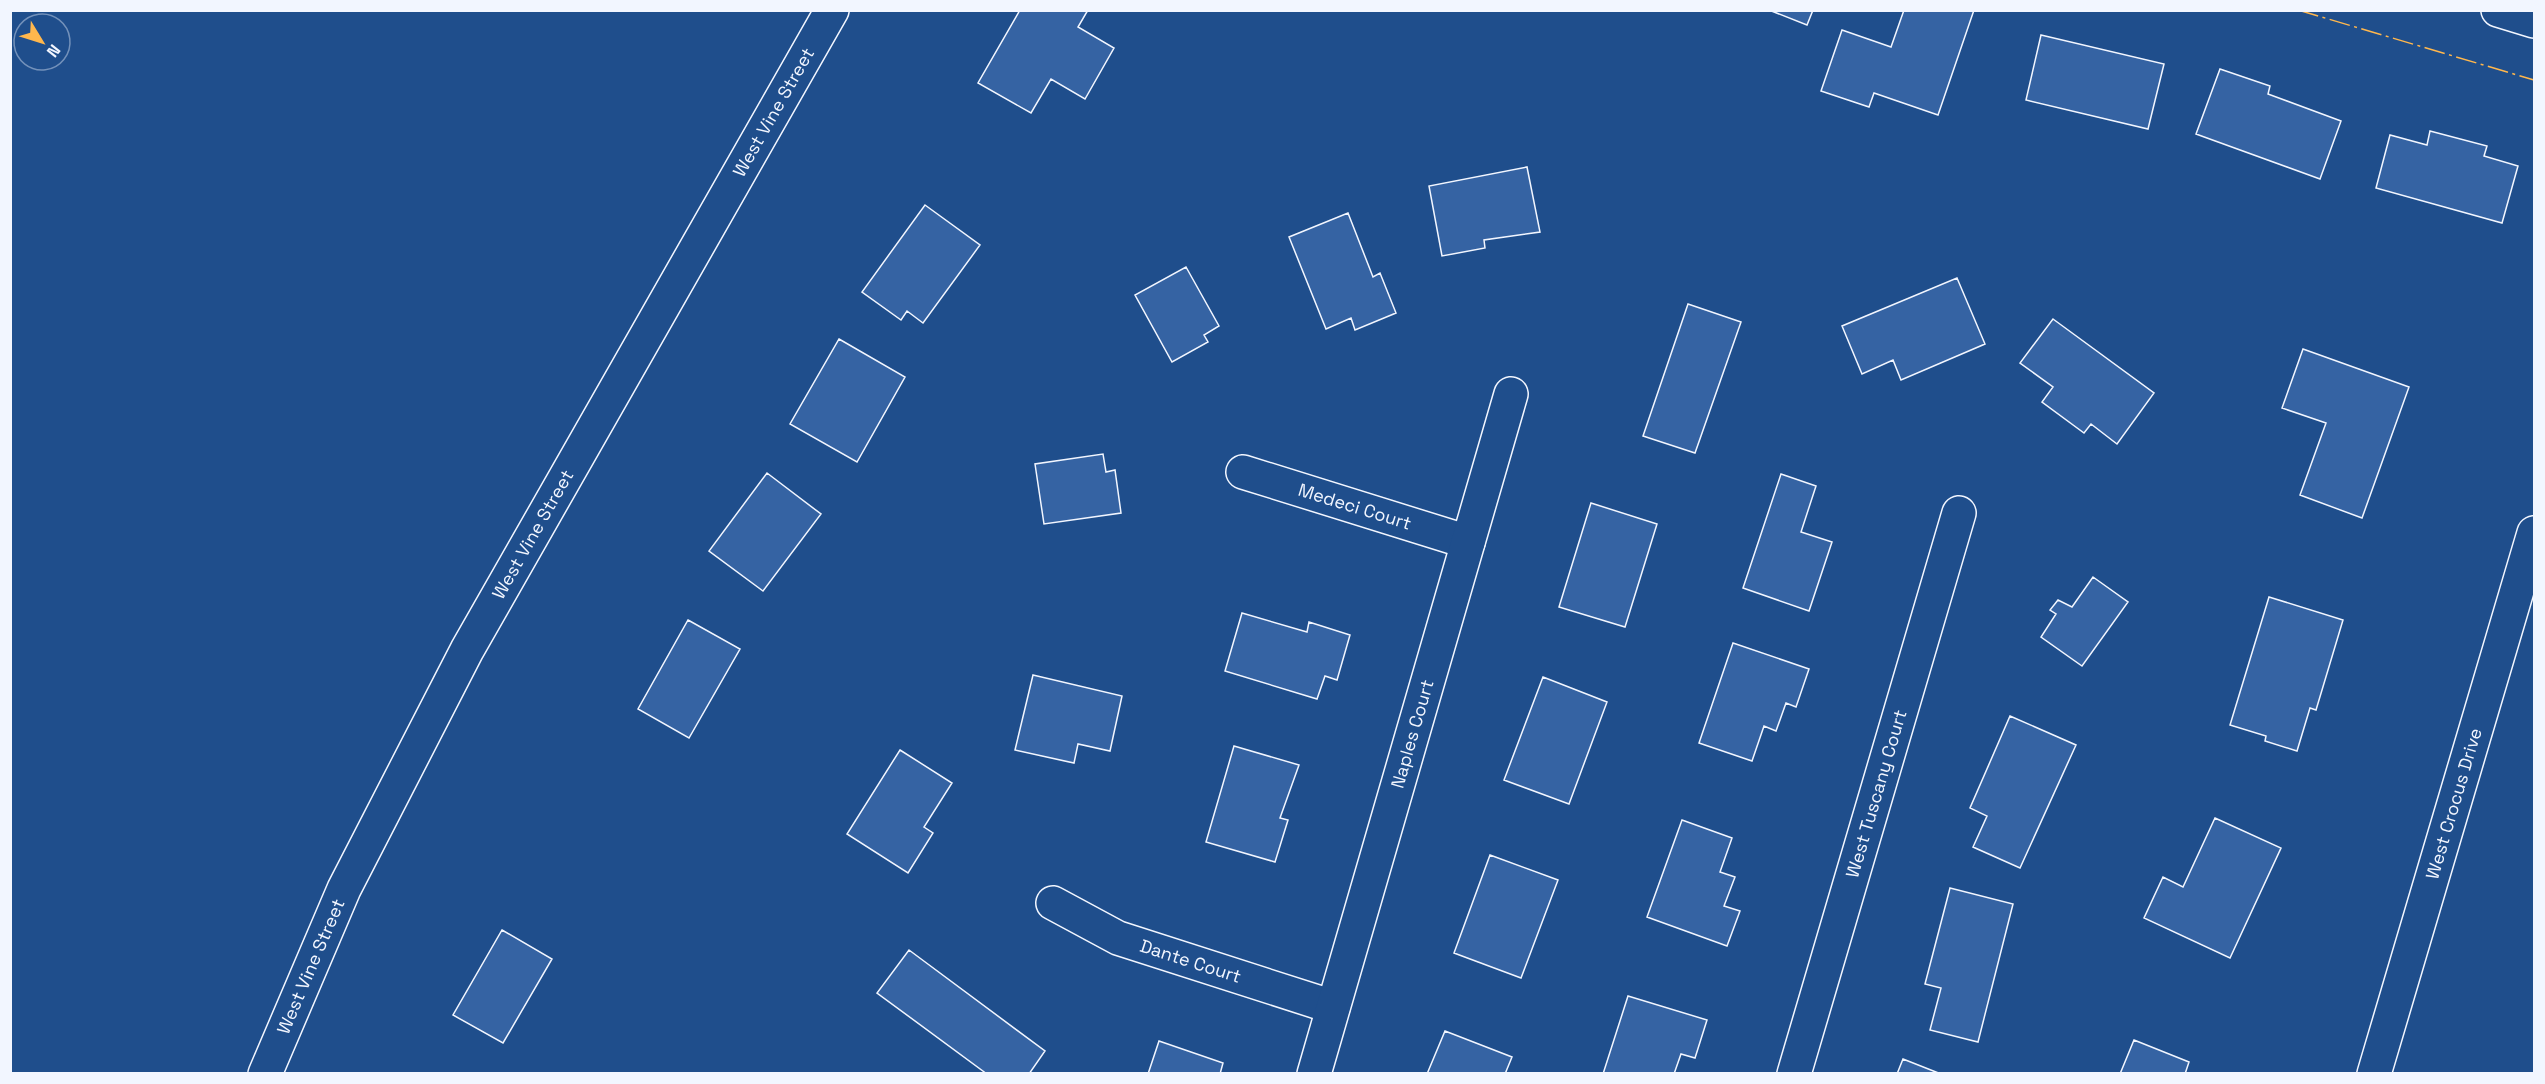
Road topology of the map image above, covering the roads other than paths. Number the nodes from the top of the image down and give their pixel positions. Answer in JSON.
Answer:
{"nodes":[{"id":1,"x":832,"y":10,"type":"edge"},
{"id":2,"x":2498,"y":10,"type":"edge"},
{"id":3,"x":2535,"y":21,"type":"edge"},
{"id":4,"x":1511,"y":394,"type":"dead end"},
{"id":5,"x":1243,"y":472,"type":"dead end"},
{"id":6,"x":1959,"y":513,"type":"dead end"},
{"id":7,"x":2535,"y":533,"type":"edge"},
{"id":8,"x":1468,"y":542,"type":"junction"},
{"id":9,"x":1053,"y":903,"type":"dead end"},
{"id":10,"x":1333,"y":1008,"type":"junction"},
{"id":11,"x":265,"y":1074,"type":"edge"},
{"id":12,"x":1314,"y":1074,"type":"edge"},
{"id":13,"x":1794,"y":1074,"type":"edge"},
{"id":14,"x":2374,"y":1074,"type":"edge"}],
"edges":[{"from":1,"to":11,"type":"street","name":"West Vine Street"},
{"from":2,"to":3,"type":"street"},
{"from":4,"to":8,"type":"street","name":"Naples Court"},
{"from":5,"to":8,"type":"street","name":"Medeci Court"},
{"from":6,"to":13,"type":"street","name":"West Tuscany Court"},
{"from":7,"to":14,"type":"street","name":"West Crocus Drive"},
{"from":8,"to":10,"type":"street","name":"Naples Court"},
{"from":9,"to":10,"type":"street","name":"Dante Court"},
{"from":10,"to":12,"type":"street","name":"Naples Court"}]}
